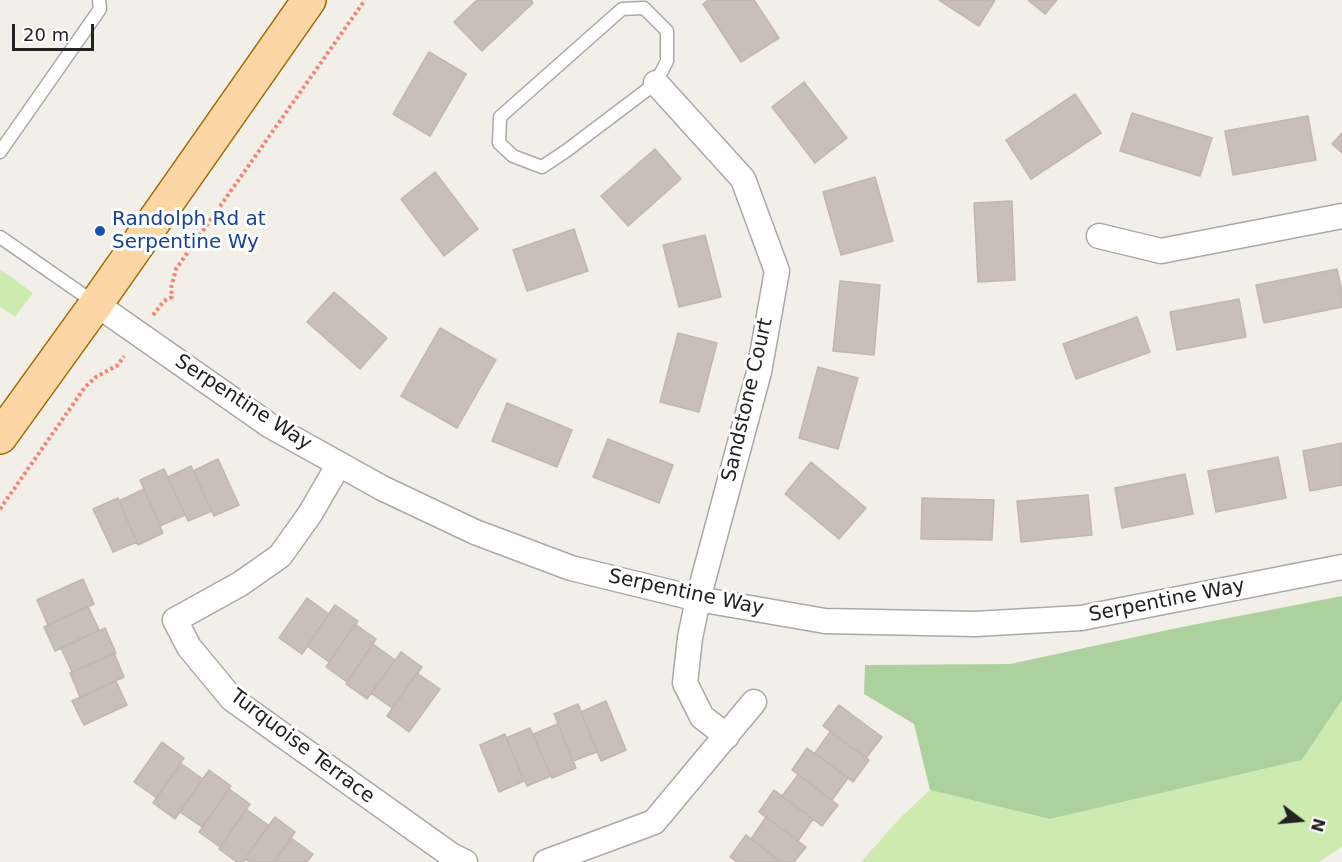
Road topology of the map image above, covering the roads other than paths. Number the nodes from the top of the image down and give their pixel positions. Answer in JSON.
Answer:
{"nodes":[{"id":1,"x":99,"y":0,"type":"edge"},
{"id":2,"x":309,"y":0,"type":"edge"},
{"id":3,"x":656,"y":83,"type":"junction"},
{"id":4,"x":0,"y":152,"type":"edge"},
{"id":5,"x":1342,"y":216,"type":"edge"},
{"id":6,"x":1099,"y":236,"type":"dead end"},
{"id":7,"x":0,"y":237,"type":"edge"},
{"id":8,"x":96,"y":304,"type":"junction"},
{"id":9,"x":0,"y":437,"type":"edge"},
{"id":10,"x":339,"y":464,"type":"junction"},
{"id":11,"x":1342,"y":567,"type":"edge"},
{"id":12,"x":698,"y":599,"type":"junction"},
{"id":13,"x":754,"y":702,"type":"dead end"},
{"id":14,"x":727,"y":736,"type":"junction"},
{"id":15,"x":465,"y":862,"type":"edge"},
{"id":16,"x":546,"y":862,"type":"edge"}],
"edges":[{"from":1,"to":4,"type":"lane"},
{"from":2,"to":8,"type":"main road"},
{"from":3,"to":3,"type":"lane"},
{"from":3,"to":12,"type":"street","name":"Sandstone Court"},
{"from":5,"to":6,"type":"street"},
{"from":7,"to":8,"type":"lane"},
{"from":8,"to":9,"type":"main road"},
{"from":8,"to":10,"type":"street","name":"Serpentine Way"},
{"from":10,"to":12,"type":"street","name":"Serpentine Way"},
{"from":10,"to":15,"type":"street","name":"Turquoise Terrace"},
{"from":11,"to":12,"type":"street","name":"Serpentine Way"},
{"from":12,"to":14,"type":"street","name":"Sandstone Court"},
{"from":13,"to":14,"type":"street"},
{"from":14,"to":16,"type":"street"}]}
